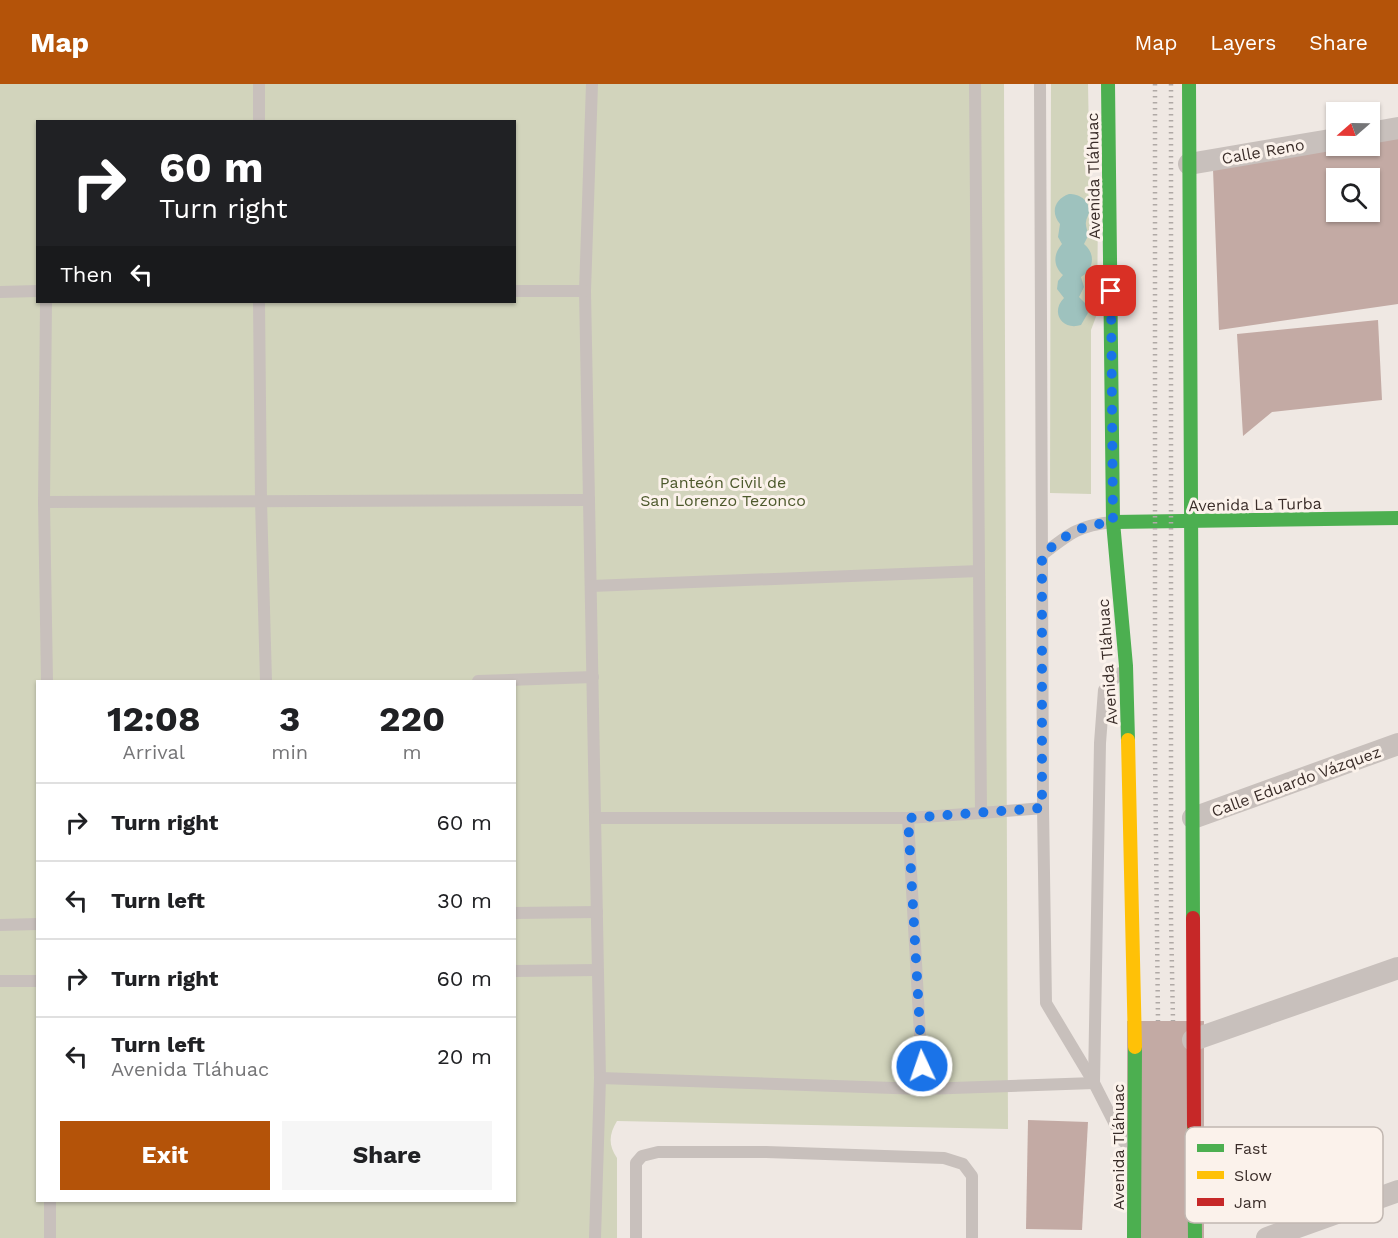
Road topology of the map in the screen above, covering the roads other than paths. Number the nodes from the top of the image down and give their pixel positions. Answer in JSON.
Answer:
{"nodes":[{"id":1,"x":259,"y":84,"type":"edge"},
{"id":2,"x":592,"y":84,"type":"edge"},
{"id":3,"x":975,"y":84,"type":"edge"},
{"id":4,"x":1040,"y":84,"type":"edge"},
{"id":5,"x":1108,"y":84,"type":"edge"},
{"id":6,"x":1189,"y":84,"type":"edge"},
{"id":7,"x":259,"y":120,"type":"edge"},
{"id":8,"x":1398,"y":128,"type":"edge"},
{"id":9,"x":1380,"y":131,"type":"edge"},
{"id":10,"x":1326,"y":141,"type":"edge"},
{"id":11,"x":1189,"y":164,"type":"junction"},
{"id":12,"x":36,"y":291,"type":"edge"},
{"id":13,"x":516,"y":291,"type":"edge"},
{"id":14,"x":585,"y":291,"type":"junction"},
{"id":15,"x":0,"y":292,"type":"edge"},
{"id":16,"x":46,"y":303,"type":"edge"},
{"id":17,"x":259,"y":303,"type":"edge"},
{"id":18,"x":589,"y":500,"type":"junction"},
{"id":19,"x":261,"y":501,"type":"junction"},
{"id":20,"x":44,"y":502,"type":"junction"},
{"id":21,"x":1398,"y":518,"type":"edge"},
{"id":22,"x":1113,"y":522,"type":"junction"},
{"id":23,"x":1191,"y":522,"type":"junction"},
{"id":24,"x":1042,"y":555,"type":"junction"},
{"id":25,"x":979,"y":571,"type":"junction"},
{"id":26,"x":591,"y":586,"type":"junction"},
{"id":27,"x":1126,"y":666,"type":"junction"},
{"id":28,"x":592,"y":677,"type":"junction"},
{"id":29,"x":47,"y":680,"type":"edge"},
{"id":30,"x":266,"y":680,"type":"edge"},
{"id":31,"x":506,"y":680,"type":"edge"},
{"id":32,"x":1398,"y":744,"type":"edge"},
{"id":33,"x":1042,"y":808,"type":"junction"},
{"id":34,"x":981,"y":813,"type":"junction"},
{"id":35,"x":595,"y":818,"type":"junction"},
{"id":36,"x":908,"y":818,"type":"junction"},
{"id":37,"x":1193,"y":818,"type":"junction"},
{"id":38,"x":597,"y":912,"type":"junction"},
{"id":39,"x":516,"y":914,"type":"edge"},
{"id":40,"x":36,"y":924,"type":"edge"},
{"id":41,"x":0,"y":925,"type":"edge"},
{"id":42,"x":1398,"y":968,"type":"edge"},
{"id":43,"x":597,"y":969,"type":"junction"},
{"id":44,"x":516,"y":971,"type":"edge"},
{"id":45,"x":0,"y":981,"type":"edge"},
{"id":46,"x":36,"y":981,"type":"edge"},
{"id":47,"x":1192,"y":1040,"type":"junction"},
{"id":48,"x":600,"y":1078,"type":"junction"},
{"id":49,"x":1094,"y":1083,"type":"junction"},
{"id":50,"x":923,"y":1089,"type":"junction"},
{"id":51,"x":1193,"y":1127,"type":"edge"},
{"id":52,"x":1134,"y":1162,"type":"junction"},
{"id":53,"x":1398,"y":1191,"type":"edge"},
{"id":54,"x":1383,"y":1196,"type":"edge"},
{"id":55,"x":50,"y":1202,"type":"edge"},
{"id":56,"x":1195,"y":1223,"type":"edge"},
{"id":57,"x":1309,"y":1223,"type":"edge"},
{"id":58,"x":50,"y":1238,"type":"edge"},
{"id":59,"x":596,"y":1238,"type":"edge"},
{"id":60,"x":636,"y":1238,"type":"edge"},
{"id":61,"x":972,"y":1238,"type":"edge"},
{"id":62,"x":1134,"y":1238,"type":"edge"},
{"id":63,"x":1195,"y":1238,"type":"edge"},
{"id":64,"x":1267,"y":1238,"type":"edge"}],
"edges":[{"from":1,"to":7,"type":"lane"},
{"from":2,"to":14,"type":"lane"},
{"from":3,"to":25,"type":"lane"},
{"from":4,"to":24,"type":"lane"},
{"from":5,"to":22,"type":"main road","name":"Avenida Tláhuac"},
{"from":6,"to":11,"type":"main road"},
{"from":8,"to":9,"type":"street"},
{"from":10,"to":11,"type":"street","name":"Calle Reno"},
{"from":11,"to":23,"type":"main road"},
{"from":12,"to":15,"type":"lane"},
{"from":13,"to":14,"type":"lane"},
{"from":14,"to":18,"type":"lane"},
{"from":16,"to":20,"type":"lane"},
{"from":17,"to":19,"type":"lane"},
{"from":18,"to":19,"type":"lane"},
{"from":18,"to":26,"type":"lane"},
{"from":19,"to":20,"type":"lane"},
{"from":19,"to":30,"type":"lane"},
{"from":20,"to":29,"type":"lane"},
{"from":21,"to":23,"type":"main road","name":"Avenida La Turba"},
{"from":22,"to":23,"type":"main road","name":"Avenida La Turba"},
{"from":22,"to":24,"type":"lane"},
{"from":22,"to":27,"type":"main road","name":"Avenida Tláhuac"},
{"from":23,"to":37,"type":"main road"},
{"from":24,"to":33,"type":"lane"},
{"from":25,"to":26,"type":"lane"},
{"from":25,"to":34,"type":"lane"},
{"from":26,"to":28,"type":"lane"},
{"from":27,"to":49,"type":"lane"},
{"from":27,"to":52,"type":"main road","name":"Avenida Tláhuac"},
{"from":28,"to":31,"type":"lane"},
{"from":28,"to":35,"type":"lane"},
{"from":32,"to":37,"type":"street","name":"Calle Eduardo Vázquez"},
{"from":33,"to":34,"type":"lane"},
{"from":33,"to":49,"type":"lane"},
{"from":34,"to":36,"type":"lane"},
{"from":35,"to":36,"type":"lane"},
{"from":35,"to":38,"type":"lane"},
{"from":36,"to":50,"type":"lane"},
{"from":37,"to":47,"type":"main road"},
{"from":38,"to":39,"type":"lane"},
{"from":38,"to":43,"type":"lane"},
{"from":40,"to":41,"type":"lane"},
{"from":42,"to":47,"type":"street"},
{"from":43,"to":44,"type":"lane"},
{"from":43,"to":48,"type":"lane"},
{"from":45,"to":46,"type":"lane"},
{"from":47,"to":51,"type":"main road"},
{"from":48,"to":50,"type":"lane"},
{"from":48,"to":59,"type":"lane"},
{"from":49,"to":50,"type":"lane"},
{"from":49,"to":52,"type":"lane"},
{"from":52,"to":62,"type":"main road","name":"Avenida Tláhuac"},
{"from":53,"to":54,"type":"street"},
{"from":55,"to":58,"type":"lane"},
{"from":56,"to":63,"type":"main road"},
{"from":57,"to":64,"type":"street"},
{"from":60,"to":61,"type":"lane"}]}
